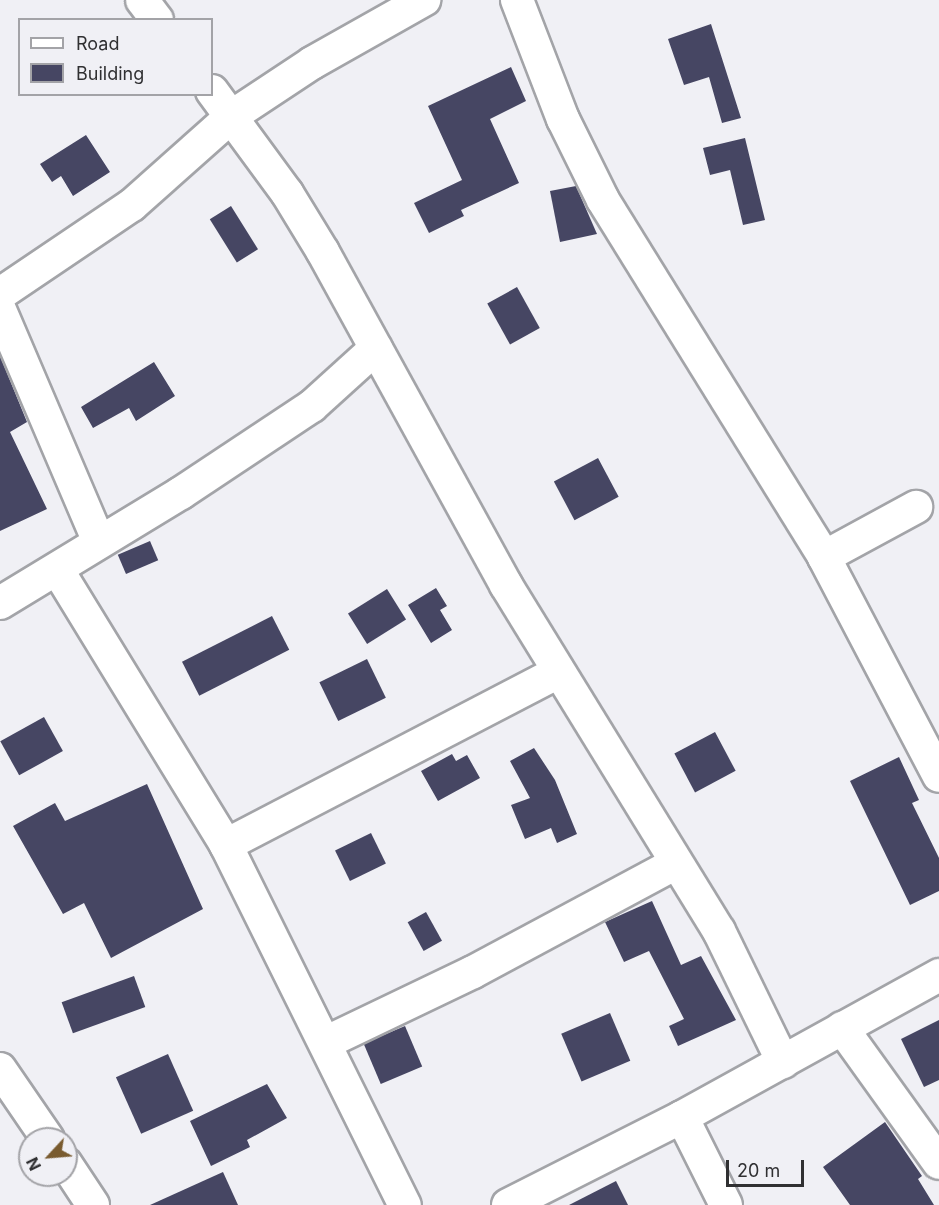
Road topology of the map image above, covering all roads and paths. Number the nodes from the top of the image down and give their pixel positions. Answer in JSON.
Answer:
{"nodes":[{"id":1,"x":142,"y":0,"type":"edge"},
{"id":2,"x":424,"y":0,"type":"edge"},
{"id":3,"x":517,"y":0,"type":"edge"},
{"id":4,"x":156,"y":18,"type":"edge"},
{"id":5,"x":213,"y":92,"type":"edge"},
{"id":6,"x":232,"y":116,"type":"junction"},
{"id":7,"x":0,"y":294,"type":"edge"},
{"id":8,"x":0,"y":310,"type":"edge"},
{"id":9,"x":376,"y":348,"type":"junction"},
{"id":10,"x":916,"y":507,"type":"dead end"},
{"id":11,"x":99,"y":542,"type":"junction"},
{"id":12,"x":824,"y":557,"type":"junction"},
{"id":13,"x":57,"y":569,"type":"junction"},
{"id":14,"x":0,"y":603,"type":"edge"},
{"id":15,"x":559,"y":672,"type":"junction"},
{"id":16,"x":939,"y":776,"type":"edge"},
{"id":17,"x":226,"y":845,"type":"junction"},
{"id":18,"x":676,"y":863,"type":"junction"},
{"id":19,"x":939,"y":975,"type":"edge"},
{"id":20,"x":842,"y":1028,"type":"junction"},
{"id":21,"x":327,"y":1042,"type":"junction"},
{"id":22,"x":783,"y":1062,"type":"junction"},
{"id":23,"x":0,"y":1070,"type":"edge"},
{"id":24,"x":682,"y":1117,"type":"junction"},
{"id":25,"x":40,"y":1127,"type":"edge"},
{"id":26,"x":939,"y":1163,"type":"edge"},
{"id":27,"x":78,"y":1182,"type":"edge"},
{"id":28,"x":93,"y":1205,"type":"edge"},
{"id":29,"x":405,"y":1205,"type":"edge"},
{"id":30,"x":508,"y":1205,"type":"edge"},
{"id":31,"x":726,"y":1205,"type":"edge"}],
"edges":[{"from":1,"to":4,"type":"street"},
{"from":2,"to":6,"type":"street"},
{"from":3,"to":12,"type":"street"},
{"from":5,"to":6,"type":"street"},
{"from":6,"to":7,"type":"street"},
{"from":6,"to":9,"type":"street"},
{"from":8,"to":11,"type":"street"},
{"from":9,"to":11,"type":"street"},
{"from":9,"to":15,"type":"street"},
{"from":10,"to":12,"type":"street"},
{"from":11,"to":13,"type":"street"},
{"from":12,"to":16,"type":"street"},
{"from":13,"to":14,"type":"street"},
{"from":13,"to":17,"type":"street"},
{"from":15,"to":17,"type":"street"},
{"from":15,"to":18,"type":"street"},
{"from":17,"to":21,"type":"street"},
{"from":18,"to":21,"type":"street"},
{"from":18,"to":22,"type":"street"},
{"from":19,"to":20,"type":"street"},
{"from":20,"to":22,"type":"street"},
{"from":20,"to":26,"type":"street"},
{"from":21,"to":29,"type":"street"},
{"from":22,"to":24,"type":"street"},
{"from":23,"to":25,"type":"street"},
{"from":24,"to":30,"type":"street"},
{"from":24,"to":31,"type":"street"},
{"from":27,"to":28,"type":"street"}]}
